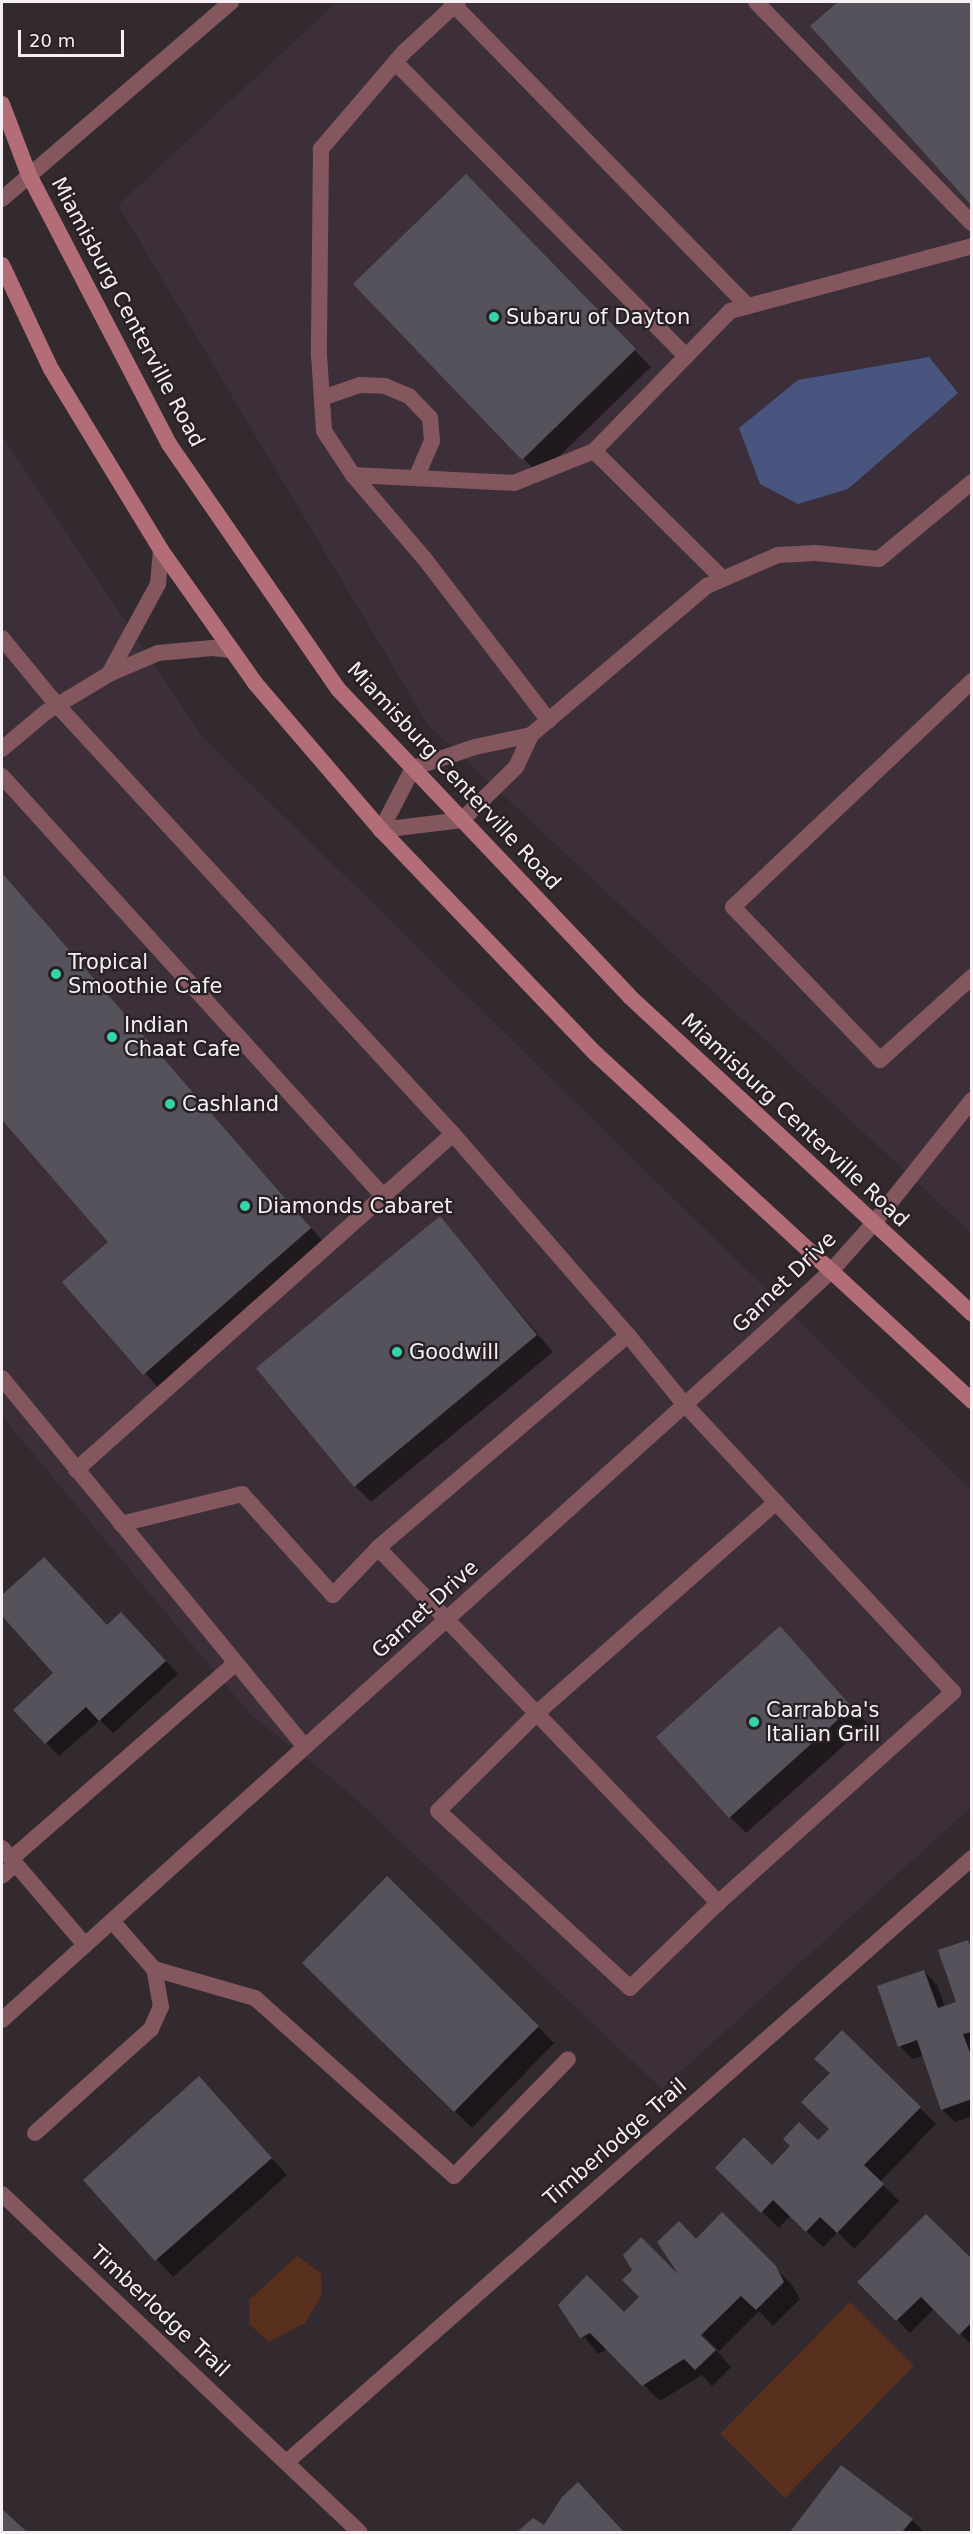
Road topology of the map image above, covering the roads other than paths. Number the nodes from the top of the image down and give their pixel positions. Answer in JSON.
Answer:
{"nodes":[{"id":1,"x":231,"y":2,"type":"edge"},
{"id":2,"x":455,"y":3,"type":"edge"},
{"id":3,"x":764,"y":4,"type":"edge"},
{"id":4,"x":395,"y":62,"type":"junction"},
{"id":5,"x":2,"y":104,"type":"edge"},
{"id":6,"x":29,"y":175,"type":"junction"},
{"id":7,"x":2,"y":199,"type":"edge"},
{"id":8,"x":972,"y":223,"type":"edge"},
{"id":9,"x":972,"y":246,"type":"edge"},
{"id":10,"x":2,"y":265,"type":"edge"},
{"id":11,"x":748,"y":306,"type":"junction"},
{"id":12,"x":686,"y":356,"type":"junction"},
{"id":13,"x":322,"y":398,"type":"junction"},
{"id":14,"x":594,"y":451,"type":"junction"},
{"id":15,"x":352,"y":475,"type":"junction"},
{"id":16,"x":416,"y":478,"type":"junction"},
{"id":17,"x":972,"y":482,"type":"edge"},
{"id":18,"x":161,"y":550,"type":"junction"},
{"id":19,"x":723,"y":579,"type":"junction"},
{"id":20,"x":2,"y":638,"type":"edge"},
{"id":21,"x":231,"y":650,"type":"junction"},
{"id":22,"x":109,"y":674,"type":"junction"},
{"id":23,"x":972,"y":681,"type":"edge"},
{"id":24,"x":57,"y":705,"type":"junction"},
{"id":25,"x":549,"y":721,"type":"junction"},
{"id":26,"x":531,"y":735,"type":"junction"},
{"id":27,"x":2,"y":749,"type":"edge"},
{"id":28,"x":413,"y":768,"type":"junction"},
{"id":29,"x":2,"y":776,"type":"edge"},
{"id":30,"x":462,"y":820,"type":"junction"},
{"id":31,"x":381,"y":830,"type":"junction"},
{"id":32,"x":972,"y":977,"type":"edge"},
{"id":33,"x":972,"y":1100,"type":"edge"},
{"id":34,"x":453,"y":1134,"type":"junction"},
{"id":35,"x":383,"y":1197,"type":"junction"},
{"id":36,"x":873,"y":1224,"type":"junction"},
{"id":37,"x":832,"y":1270,"type":"junction"},
{"id":38,"x":972,"y":1314,"type":"edge"},
{"id":39,"x":628,"y":1335,"type":"junction"},
{"id":40,"x":2,"y":1378,"type":"edge"},
{"id":41,"x":972,"y":1401,"type":"edge"},
{"id":42,"x":685,"y":1405,"type":"junction"},
{"id":43,"x":76,"y":1470,"type":"junction"},
{"id":44,"x":776,"y":1502,"type":"junction"},
{"id":45,"x":121,"y":1524,"type":"junction"},
{"id":46,"x":378,"y":1548,"type":"junction"},
{"id":47,"x":448,"y":1619,"type":"junction"},
{"id":48,"x":236,"y":1663,"type":"junction"},
{"id":49,"x":537,"y":1713,"type":"junction"},
{"id":50,"x":305,"y":1747,"type":"junction"},
{"id":51,"x":9,"y":1857,"type":"edge"},
{"id":52,"x":972,"y":1858,"type":"edge"},
{"id":53,"x":2,"y":1876,"type":"edge"},
{"id":54,"x":718,"y":1903,"type":"junction"},
{"id":55,"x":112,"y":1921,"type":"junction"},
{"id":56,"x":86,"y":1945,"type":"junction"},
{"id":57,"x":153,"y":1969,"type":"junction"},
{"id":58,"x":2,"y":2020,"type":"edge"},
{"id":59,"x":568,"y":2059,"type":"dead end"},
{"id":60,"x":35,"y":2133,"type":"dead end"},
{"id":61,"x":2,"y":2194,"type":"edge"},
{"id":62,"x":288,"y":2461,"type":"junction"},
{"id":63,"x":360,"y":2532,"type":"edge"}],
"edges":[{"from":1,"to":6,"type":"street"},
{"from":2,"to":4,"type":"street"},
{"from":2,"to":11,"type":"street"},
{"from":3,"to":8,"type":"street"},
{"from":4,"to":12,"type":"street"},
{"from":4,"to":13,"type":"street"},
{"from":5,"to":6,"type":"main road","name":"Miamisburg Centerville Road"},
{"from":6,"to":7,"type":"street"},
{"from":6,"to":28,"type":"main road","name":"Miamisburg Centerville Road"},
{"from":9,"to":11,"type":"street"},
{"from":10,"to":18,"type":"main road"},
{"from":11,"to":12,"type":"street"},
{"from":12,"to":14,"type":"street"},
{"from":13,"to":15,"type":"street"},
{"from":13,"to":16,"type":"street"},
{"from":14,"to":16,"type":"street"},
{"from":14,"to":19,"type":"street"},
{"from":15,"to":16,"type":"street"},
{"from":15,"to":25,"type":"street"},
{"from":17,"to":19,"type":"street"},
{"from":18,"to":21,"type":"main road"},
{"from":18,"to":22,"type":"street"},
{"from":19,"to":25,"type":"street"},
{"from":20,"to":24,"type":"street"},
{"from":21,"to":22,"type":"street"},
{"from":21,"to":31,"type":"main road"},
{"from":22,"to":24,"type":"street"},
{"from":23,"to":32,"type":"street"},
{"from":24,"to":27,"type":"street"},
{"from":24,"to":34,"type":"street"},
{"from":25,"to":26,"type":"street"},
{"from":26,"to":28,"type":"street"},
{"from":26,"to":30,"type":"street"},
{"from":28,"to":30,"type":"main road","name":"Miamisburg Centerville Road"},
{"from":28,"to":31,"type":"street"},
{"from":29,"to":35,"type":"street"},
{"from":30,"to":31,"type":"street"},
{"from":30,"to":36,"type":"main road","name":"Miamisburg Centerville Road"},
{"from":31,"to":37,"type":"main road"},
{"from":33,"to":36,"type":"street","name":"Garnet Drive"},
{"from":34,"to":35,"type":"street"},
{"from":34,"to":39,"type":"street"},
{"from":35,"to":43,"type":"street"},
{"from":36,"to":37,"type":"street","name":"Garnet Drive"},
{"from":36,"to":38,"type":"main road","name":"Miamisburg Centerville Road"},
{"from":37,"to":41,"type":"main road"},
{"from":37,"to":42,"type":"street","name":"Garnet Drive"},
{"from":39,"to":42,"type":"street"},
{"from":39,"to":46,"type":"street"},
{"from":40,"to":43,"type":"street"},
{"from":42,"to":44,"type":"street"},
{"from":42,"to":47,"type":"street","name":"Garnet Drive"},
{"from":43,"to":45,"type":"street"},
{"from":44,"to":49,"type":"street"},
{"from":44,"to":54,"type":"street"},
{"from":45,"to":46,"type":"street"},
{"from":45,"to":48,"type":"street"},
{"from":46,"to":47,"type":"street"},
{"from":47,"to":49,"type":"street"},
{"from":47,"to":50,"type":"street","name":"Garnet Drive"},
{"from":48,"to":50,"type":"street"},
{"from":48,"to":51,"type":"street"},
{"from":49,"to":54,"type":"street"},
{"from":49,"to":54,"type":"street"},
{"from":50,"to":55,"type":"street","name":"Garnet Drive"},
{"from":51,"to":53,"type":"street"},
{"from":51,"to":56,"type":"street"},
{"from":52,"to":62,"type":"street","name":"Timberlodge Trail"},
{"from":55,"to":56,"type":"street","name":"Garnet Drive"},
{"from":55,"to":57,"type":"street"},
{"from":56,"to":58,"type":"street","name":"Garnet Drive"},
{"from":57,"to":59,"type":"street"},
{"from":57,"to":60,"type":"street"},
{"from":61,"to":62,"type":"street","name":"Timberlodge Trail"},
{"from":62,"to":63,"type":"street","name":"Timberlodge Trail"}]}
